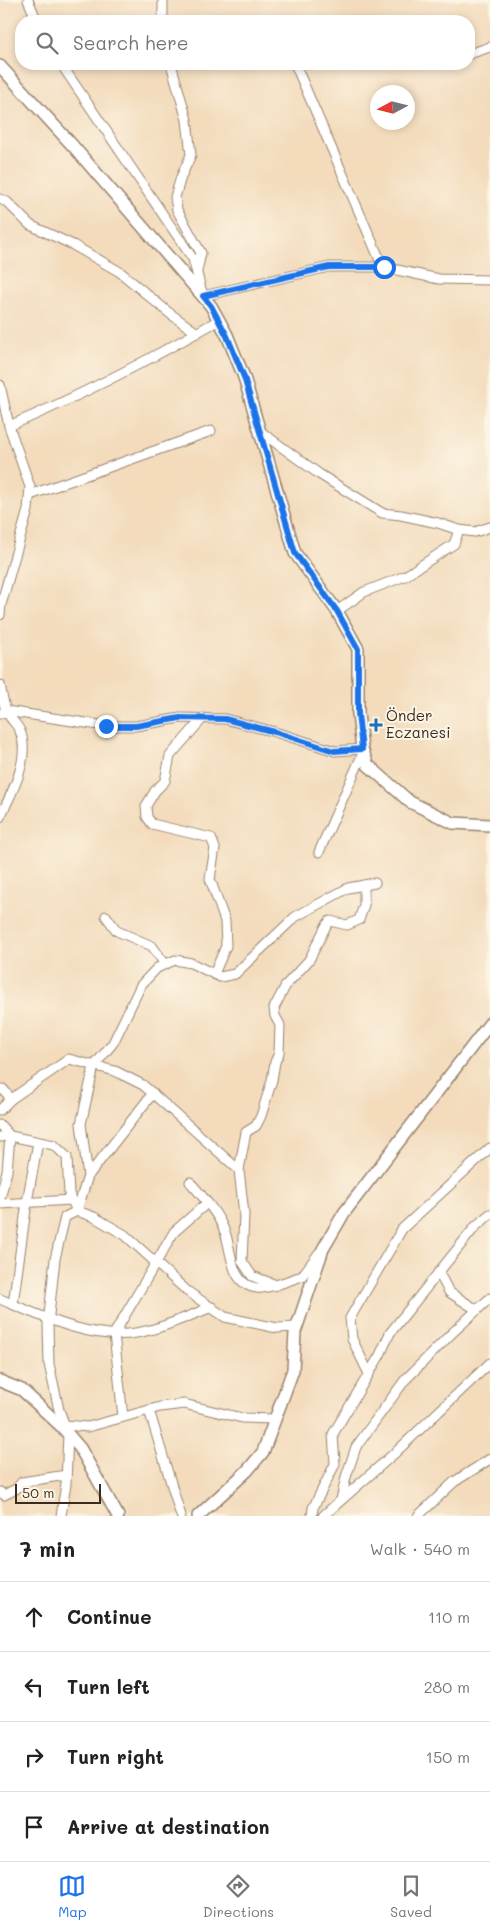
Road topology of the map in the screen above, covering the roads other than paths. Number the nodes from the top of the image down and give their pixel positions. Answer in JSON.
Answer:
{"nodes":[{"id":1,"x":28,"y":0,"type":"edge"},
{"id":2,"x":163,"y":0,"type":"edge"},
{"id":3,"x":34,"y":15,"type":"edge"},
{"id":4,"x":163,"y":15,"type":"edge"},
{"id":5,"x":490,"y":48,"type":"edge"},
{"id":6,"x":475,"y":52,"type":"edge"},
{"id":7,"x":0,"y":66,"type":"edge"},
{"id":8,"x":65,"y":70,"type":"edge"},
{"id":9,"x":173,"y":70,"type":"edge"},
{"id":10,"x":298,"y":70,"type":"edge"},
{"id":11,"x":0,"y":199,"type":"edge"},
{"id":12,"x":384,"y":267,"type":"junction"},
{"id":13,"x":197,"y":274,"type":"junction"},
{"id":14,"x":490,"y":280,"type":"edge"},
{"id":15,"x":203,"y":296,"type":"junction"},
{"id":16,"x":219,"y":320,"type":"junction"},
{"id":17,"x":197,"y":333,"type":"junction"},
{"id":18,"x":0,"y":385,"type":"edge"},
{"id":19,"x":10,"y":426,"type":"junction"},
{"id":20,"x":212,"y":431,"type":"dead end"},
{"id":21,"x":261,"y":432,"type":"junction"},
{"id":22,"x":30,"y":495,"type":"junction"},
{"id":23,"x":490,"y":527,"type":"edge"},
{"id":24,"x":459,"y":530,"type":"junction"},
{"id":25,"x":337,"y":611,"type":"junction"},
{"id":26,"x":0,"y":614,"type":"edge"},
{"id":27,"x":0,"y":685,"type":"edge"},
{"id":28,"x":3,"y":712,"type":"edge"},
{"id":29,"x":203,"y":718,"type":"junction"},
{"id":30,"x":362,"y":751,"type":"junction"},
{"id":31,"x":0,"y":817,"type":"edge"},
{"id":32,"x":490,"y":825,"type":"edge"},
{"id":33,"x":319,"y":852,"type":"dead end"},
{"id":34,"x":375,"y":883,"type":"dead end"},
{"id":35,"x":364,"y":885,"type":"junction"},
{"id":36,"x":106,"y":916,"type":"dead end"},
{"id":37,"x":165,"y":964,"type":"junction"},
{"id":38,"x":214,"y":974,"type":"junction"},
{"id":39,"x":490,"y":1023,"type":"edge"},
{"id":40,"x":94,"y":1066,"type":"junction"},
{"id":41,"x":0,"y":1090,"type":"edge"},
{"id":42,"x":154,"y":1093,"type":"junction"},
{"id":43,"x":11,"y":1099,"type":"junction"},
{"id":44,"x":0,"y":1110,"type":"edge"},
{"id":45,"x":0,"y":1125,"type":"edge"},
{"id":46,"x":10,"y":1136,"type":"junction"},
{"id":47,"x":0,"y":1137,"type":"edge"},
{"id":48,"x":38,"y":1142,"type":"junction"},
{"id":49,"x":490,"y":1148,"type":"edge"},
{"id":50,"x":239,"y":1170,"type":"junction"},
{"id":51,"x":88,"y":1176,"type":"junction"},
{"id":52,"x":190,"y":1182,"type":"dead end"},
{"id":53,"x":0,"y":1198,"type":"edge"},
{"id":54,"x":72,"y":1200,"type":"junction"},
{"id":55,"x":27,"y":1202,"type":"junction"},
{"id":56,"x":207,"y":1203,"type":"junction"},
{"id":57,"x":0,"y":1204,"type":"edge"},
{"id":58,"x":77,"y":1211,"type":"junction"},
{"id":59,"x":490,"y":1214,"type":"edge"},
{"id":60,"x":323,"y":1249,"type":"junction"},
{"id":61,"x":157,"y":1264,"type":"junction"},
{"id":62,"x":439,"y":1273,"type":"junction"},
{"id":63,"x":276,"y":1285,"type":"junction"},
{"id":64,"x":0,"y":1298,"type":"edge"},
{"id":65,"x":490,"y":1298,"type":"edge"},
{"id":66,"x":13,"y":1304,"type":"junction"},
{"id":67,"x":212,"y":1307,"type":"junction"},
{"id":68,"x":477,"y":1310,"type":"junction"},
{"id":69,"x":49,"y":1320,"type":"junction"},
{"id":70,"x":297,"y":1327,"type":"junction"},
{"id":71,"x":114,"y":1334,"type":"junction"},
{"id":72,"x":490,"y":1363,"type":"edge"},
{"id":73,"x":369,"y":1374,"type":"junction"},
{"id":74,"x":0,"y":1380,"type":"edge"},
{"id":75,"x":149,"y":1410,"type":"junction"},
{"id":76,"x":124,"y":1417,"type":"junction"},
{"id":77,"x":275,"y":1419,"type":"junction"},
{"id":78,"x":66,"y":1429,"type":"junction"},
{"id":79,"x":490,"y":1459,"type":"edge"},
{"id":80,"x":66,"y":1475,"type":"junction"},
{"id":81,"x":0,"y":1492,"type":"edge"},
{"id":82,"x":341,"y":1500,"type":"junction"},
{"id":83,"x":422,"y":1514,"type":"edge"},
{"id":84,"x":61,"y":1516,"type":"edge"},
{"id":85,"x":118,"y":1516,"type":"edge"},
{"id":86,"x":181,"y":1516,"type":"edge"},
{"id":87,"x":198,"y":1516,"type":"edge"},
{"id":88,"x":312,"y":1516,"type":"edge"},
{"id":89,"x":323,"y":1516,"type":"edge"}],
"edges":[{"from":1,"to":3,"type":"street"},
{"from":2,"to":4,"type":"street"},
{"from":5,"to":6,"type":"street"},
{"from":7,"to":15,"type":"street"},
{"from":8,"to":13,"type":"street"},
{"from":9,"to":13,"type":"street"},
{"from":10,"to":12,"type":"street"},
{"from":11,"to":17,"type":"street"},
{"from":12,"to":14,"type":"street"},
{"from":12,"to":15,"type":"street"},
{"from":13,"to":15,"type":"street"},
{"from":15,"to":16,"type":"street"},
{"from":16,"to":17,"type":"street"},
{"from":16,"to":21,"type":"street"},
{"from":17,"to":19,"type":"street"},
{"from":18,"to":19,"type":"street"},
{"from":19,"to":22,"type":"street"},
{"from":20,"to":22,"type":"street"},
{"from":21,"to":24,"type":"street"},
{"from":21,"to":25,"type":"street"},
{"from":22,"to":26,"type":"street"},
{"from":23,"to":24,"type":"street"},
{"from":24,"to":25,"type":"street"},
{"from":25,"to":30,"type":"street"},
{"from":27,"to":28,"type":"street"},
{"from":28,"to":29,"type":"street"},
{"from":28,"to":31,"type":"street"},
{"from":29,"to":30,"type":"street"},
{"from":29,"to":38,"type":"street"},
{"from":30,"to":32,"type":"street"},
{"from":30,"to":33,"type":"street"},
{"from":34,"to":35,"type":"street"},
{"from":35,"to":38,"type":"street"},
{"from":35,"to":50,"type":"street"},
{"from":36,"to":37,"type":"street"},
{"from":37,"to":38,"type":"street"},
{"from":37,"to":40,"type":"street"},
{"from":39,"to":60,"type":"street"},
{"from":40,"to":42,"type":"street"},
{"from":40,"to":43,"type":"street"},
{"from":40,"to":51,"type":"street"},
{"from":41,"to":43,"type":"street"},
{"from":42,"to":50,"type":"street"},
{"from":42,"to":51,"type":"street"},
{"from":43,"to":44,"type":"street"},
{"from":45,"to":46,"type":"street"},
{"from":46,"to":47,"type":"street"},
{"from":46,"to":48,"type":"street"},
{"from":46,"to":53,"type":"street"},
{"from":48,"to":54,"type":"street"},
{"from":48,"to":55,"type":"street"},
{"from":49,"to":73,"type":"street"},
{"from":50,"to":63,"type":"street"},
{"from":51,"to":58,"type":"street"},
{"from":52,"to":56,"type":"street"},
{"from":54,"to":55,"type":"street"},
{"from":54,"to":58,"type":"street"},
{"from":55,"to":57,"type":"street"},
{"from":55,"to":66,"type":"street"},
{"from":56,"to":61,"type":"street"},
{"from":56,"to":63,"type":"street"},
{"from":58,"to":61,"type":"street"},
{"from":58,"to":69,"type":"street"},
{"from":59,"to":62,"type":"street"},
{"from":60,"to":63,"type":"street"},
{"from":60,"to":70,"type":"street"},
{"from":61,"to":67,"type":"street"},
{"from":61,"to":71,"type":"street"},
{"from":62,"to":68,"type":"street"},
{"from":62,"to":73,"type":"street"},
{"from":64,"to":66,"type":"street"},
{"from":65,"to":68,"type":"street"},
{"from":66,"to":69,"type":"street"},
{"from":67,"to":70,"type":"street"},
{"from":67,"to":71,"type":"street"},
{"from":68,"to":82,"type":"street"},
{"from":69,"to":71,"type":"street"},
{"from":69,"to":78,"type":"street"},
{"from":70,"to":77,"type":"street"},
{"from":71,"to":76,"type":"street"},
{"from":72,"to":82,"type":"street"},
{"from":73,"to":88,"type":"street"},
{"from":74,"to":78,"type":"street"},
{"from":75,"to":76,"type":"street"},
{"from":75,"to":77,"type":"street"},
{"from":75,"to":86,"type":"street"},
{"from":76,"to":78,"type":"street"},
{"from":77,"to":87,"type":"street"},
{"from":78,"to":80,"type":"street"},
{"from":78,"to":85,"type":"street"},
{"from":79,"to":83,"type":"street"},
{"from":80,"to":81,"type":"street"},
{"from":80,"to":84,"type":"street"},
{"from":82,"to":89,"type":"street"}]}
